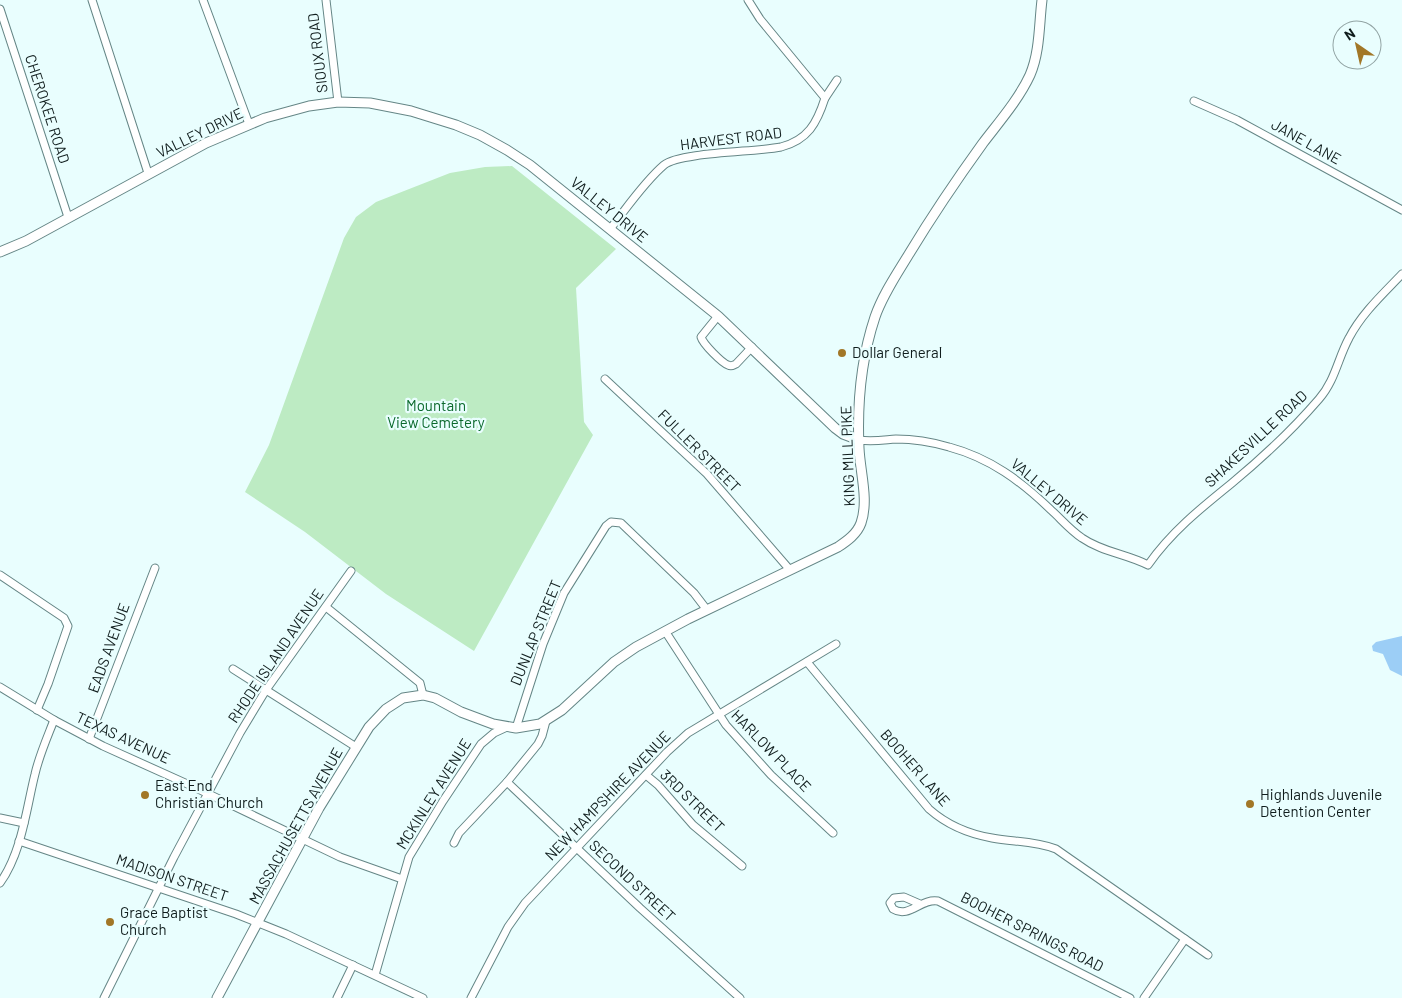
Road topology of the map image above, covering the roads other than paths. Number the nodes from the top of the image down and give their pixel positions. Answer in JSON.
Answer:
{"nodes":[{"id":1,"x":92,"y":0,"type":"edge"},
{"id":2,"x":203,"y":0,"type":"edge"},
{"id":3,"x":326,"y":0,"type":"edge"},
{"id":4,"x":748,"y":0,"type":"edge"},
{"id":5,"x":1042,"y":0,"type":"edge"},
{"id":6,"x":0,"y":9,"type":"edge"},
{"id":7,"x":837,"y":80,"type":"dead end"},
{"id":8,"x":825,"y":98,"type":"junction"},
{"id":9,"x":1194,"y":101,"type":"dead end"},
{"id":10,"x":338,"y":102,"type":"junction"},
{"id":11,"x":249,"y":124,"type":"junction"},
{"id":12,"x":148,"y":173,"type":"junction"},
{"id":13,"x":1402,"y":210,"type":"edge"},
{"id":14,"x":68,"y":217,"type":"junction"},
{"id":15,"x":610,"y":229,"type":"junction"},
{"id":16,"x":0,"y":252,"type":"edge"},
{"id":17,"x":1402,"y":274,"type":"edge"},
{"id":18,"x":718,"y":316,"type":"junction"},
{"id":19,"x":752,"y":348,"type":"junction"},
{"id":20,"x":605,"y":379,"type":"dead end"},
{"id":21,"x":858,"y":440,"type":"junction"},
{"id":22,"x":1148,"y":565,"type":"joint"},
{"id":23,"x":155,"y":568,"type":"dead end"},
{"id":24,"x":790,"y":570,"type":"junction"},
{"id":25,"x":351,"y":571,"type":"dead end"},
{"id":26,"x":0,"y":574,"type":"edge"},
{"id":27,"x":326,"y":607,"type":"junction"},
{"id":28,"x":706,"y":610,"type":"junction"},
{"id":29,"x":665,"y":632,"type":"junction"},
{"id":30,"x":836,"y":644,"type":"dead end"},
{"id":31,"x":807,"y":662,"type":"junction"},
{"id":32,"x":232,"y":669,"type":"dead end"},
{"id":33,"x":0,"y":687,"type":"edge"},
{"id":34,"x":266,"y":690,"type":"junction"},
{"id":35,"x":423,"y":695,"type":"junction"},
{"id":36,"x":37,"y":710,"type":"junction"},
{"id":37,"x":718,"y":715,"type":"junction"},
{"id":38,"x":54,"y":720,"type":"junction"},
{"id":39,"x":546,"y":721,"type":"junction"},
{"id":40,"x":511,"y":727,"type":"junction"},
{"id":41,"x":89,"y":738,"type":"junction"},
{"id":42,"x":356,"y":747,"type":"junction"},
{"id":43,"x":646,"y":774,"type":"junction"},
{"id":44,"x":507,"y":782,"type":"junction"},
{"id":45,"x":207,"y":793,"type":"junction"},
{"id":46,"x":0,"y":818,"type":"edge"},
{"id":47,"x":24,"y":823,"type":"junction"},
{"id":48,"x":833,"y":833,"type":"dead end"},
{"id":49,"x":302,"y":839,"type":"junction"},
{"id":50,"x":19,"y":841,"type":"junction"},
{"id":51,"x":454,"y":843,"type":"dead end"},
{"id":52,"x":577,"y":848,"type":"junction"},
{"id":53,"x":742,"y":866,"type":"dead end"},
{"id":54,"x":402,"y":879,"type":"junction"},
{"id":55,"x":0,"y":883,"type":"edge"},
{"id":56,"x":159,"y":888,"type":"junction"},
{"id":57,"x":920,"y":904,"type":"dead end"},
{"id":58,"x":258,"y":923,"type":"junction"},
{"id":59,"x":1185,"y":939,"type":"junction"},
{"id":60,"x":1208,"y":955,"type":"dead end"},
{"id":61,"x":353,"y":965,"type":"junction"},
{"id":62,"x":375,"y":975,"type":"junction"},
{"id":63,"x":104,"y":998,"type":"edge"},
{"id":64,"x":217,"y":998,"type":"edge"},
{"id":65,"x":338,"y":998,"type":"edge"},
{"id":66,"x":423,"y":998,"type":"edge"},
{"id":67,"x":471,"y":998,"type":"edge"},
{"id":68,"x":740,"y":998,"type":"edge"},
{"id":69,"x":1130,"y":998,"type":"edge"},
{"id":70,"x":1144,"y":998,"type":"edge"}],
"edges":[{"from":1,"to":12,"type":"street"},
{"from":2,"to":11,"type":"street"},
{"from":3,"to":10,"type":"street","name":"SIOUX ROAD"},
{"from":4,"to":8,"type":"street"},
{"from":5,"to":21,"type":"main road","name":"KING MILL PIKE"},
{"from":6,"to":14,"type":"street","name":"CHEROKEE ROAD"},
{"from":7,"to":8,"type":"street","name":"HARVEST ROAD"},
{"from":8,"to":15,"type":"street","name":"HARVEST ROAD"},
{"from":9,"to":13,"type":"street","name":"JANE LANE"},
{"from":10,"to":11,"type":"main road","name":"VALLEY DRIVE"},
{"from":10,"to":15,"type":"main road","name":"VALLEY DRIVE"},
{"from":11,"to":12,"type":"main road","name":"VALLEY DRIVE"},
{"from":12,"to":14,"type":"main road","name":"VALLEY DRIVE"},
{"from":14,"to":16,"type":"main road","name":"VALLEY DRIVE"},
{"from":15,"to":18,"type":"main road","name":"VALLEY DRIVE"},
{"from":17,"to":22,"type":"street","name":"SHAKESVILLE ROAD"},
{"from":18,"to":19,"type":"main road","name":"VALLEY DRIVE"},
{"from":18,"to":19,"type":"street"},
{"from":19,"to":21,"type":"main road","name":"VALLEY DRIVE"},
{"from":20,"to":24,"type":"street","name":"FULLER STREET"},
{"from":21,"to":22,"type":"street","name":"VALLEY DRIVE"},
{"from":21,"to":24,"type":"main road","name":"KING MILL PIKE"},
{"from":23,"to":41,"type":"street","name":"EADS AVENUE"},
{"from":24,"to":28,"type":"main road","name":"KING MILL PIKE"},
{"from":25,"to":27,"type":"street","name":"RHODE ISLAND AVENUE"},
{"from":26,"to":36,"type":"street"},
{"from":27,"to":34,"type":"street","name":"RHODE ISLAND AVENUE"},
{"from":27,"to":35,"type":"street"},
{"from":28,"to":29,"type":"main road","name":"KING MILL PIKE"},
{"from":28,"to":40,"type":"street","name":"DUNLAP STREET"},
{"from":29,"to":37,"type":"street","name":"HARLOW PLACE"},
{"from":29,"to":39,"type":"main road","name":"KING MILL PIKE"},
{"from":30,"to":31,"type":"street","name":"NEW HAMPSHIRE AVENUE"},
{"from":31,"to":37,"type":"street","name":"NEW HAMPSHIRE AVENUE"},
{"from":31,"to":59,"type":"street","name":"BOOHER LANE"},
{"from":32,"to":34,"type":"street"},
{"from":33,"to":36,"type":"street","name":"TEXAS AVENUE"},
{"from":34,"to":42,"type":"street"},
{"from":34,"to":45,"type":"street","name":"RHODE ISLAND AVENUE"},
{"from":35,"to":40,"type":"main road"},
{"from":35,"to":42,"type":"main road","name":"MASSACHUSETTS AVENUE"},
{"from":36,"to":38,"type":"street","name":"TEXAS AVENUE"},
{"from":37,"to":43,"type":"street","name":"NEW HAMPSHIRE AVENUE"},
{"from":37,"to":48,"type":"street","name":"HARLOW PLACE"},
{"from":38,"to":41,"type":"street","name":"TEXAS AVENUE"},
{"from":38,"to":47,"type":"street"},
{"from":39,"to":40,"type":"main road","name":"KING MILL PIKE"},
{"from":39,"to":44,"type":"street"},
{"from":40,"to":54,"type":"street","name":"MCKINLEY AVENUE"},
{"from":41,"to":45,"type":"street","name":"TEXAS AVENUE"},
{"from":42,"to":49,"type":"main road","name":"MASSACHUSETTS AVENUE"},
{"from":43,"to":52,"type":"street","name":"NEW HAMPSHIRE AVENUE"},
{"from":43,"to":53,"type":"street","name":"3RD STREET"},
{"from":44,"to":51,"type":"street"},
{"from":44,"to":52,"type":"street","name":"SECOND STREET"},
{"from":45,"to":49,"type":"street","name":"TEXAS AVENUE"},
{"from":45,"to":56,"type":"street","name":"RHODE ISLAND AVENUE"},
{"from":46,"to":47,"type":"street"},
{"from":47,"to":50,"type":"street"},
{"from":49,"to":54,"type":"street","name":"TEXAS AVENUE"},
{"from":49,"to":58,"type":"main road","name":"MASSACHUSETTS AVENUE"},
{"from":50,"to":55,"type":"street"},
{"from":50,"to":56,"type":"street","name":"MADISON STREET"},
{"from":52,"to":67,"type":"street","name":"NEW HAMPSHIRE AVENUE"},
{"from":52,"to":68,"type":"street","name":"SECOND STREET"},
{"from":54,"to":62,"type":"street","name":"MCKINLEY AVENUE"},
{"from":56,"to":58,"type":"street","name":"MADISON STREET"},
{"from":56,"to":63,"type":"street","name":"RHODE ISLAND AVENUE"},
{"from":57,"to":69,"type":"street","name":"BOOHER SPRINGS ROAD"},
{"from":58,"to":61,"type":"street","name":"MADISON STREET"},
{"from":58,"to":64,"type":"main road","name":"MASSACHUSETTS AVENUE"},
{"from":59,"to":60,"type":"street","name":"BOOHER LANE"},
{"from":59,"to":70,"type":"street"},
{"from":61,"to":62,"type":"street","name":"MADISON STREET"},
{"from":61,"to":65,"type":"street"},
{"from":62,"to":66,"type":"street","name":"MADISON STREET"}]}
